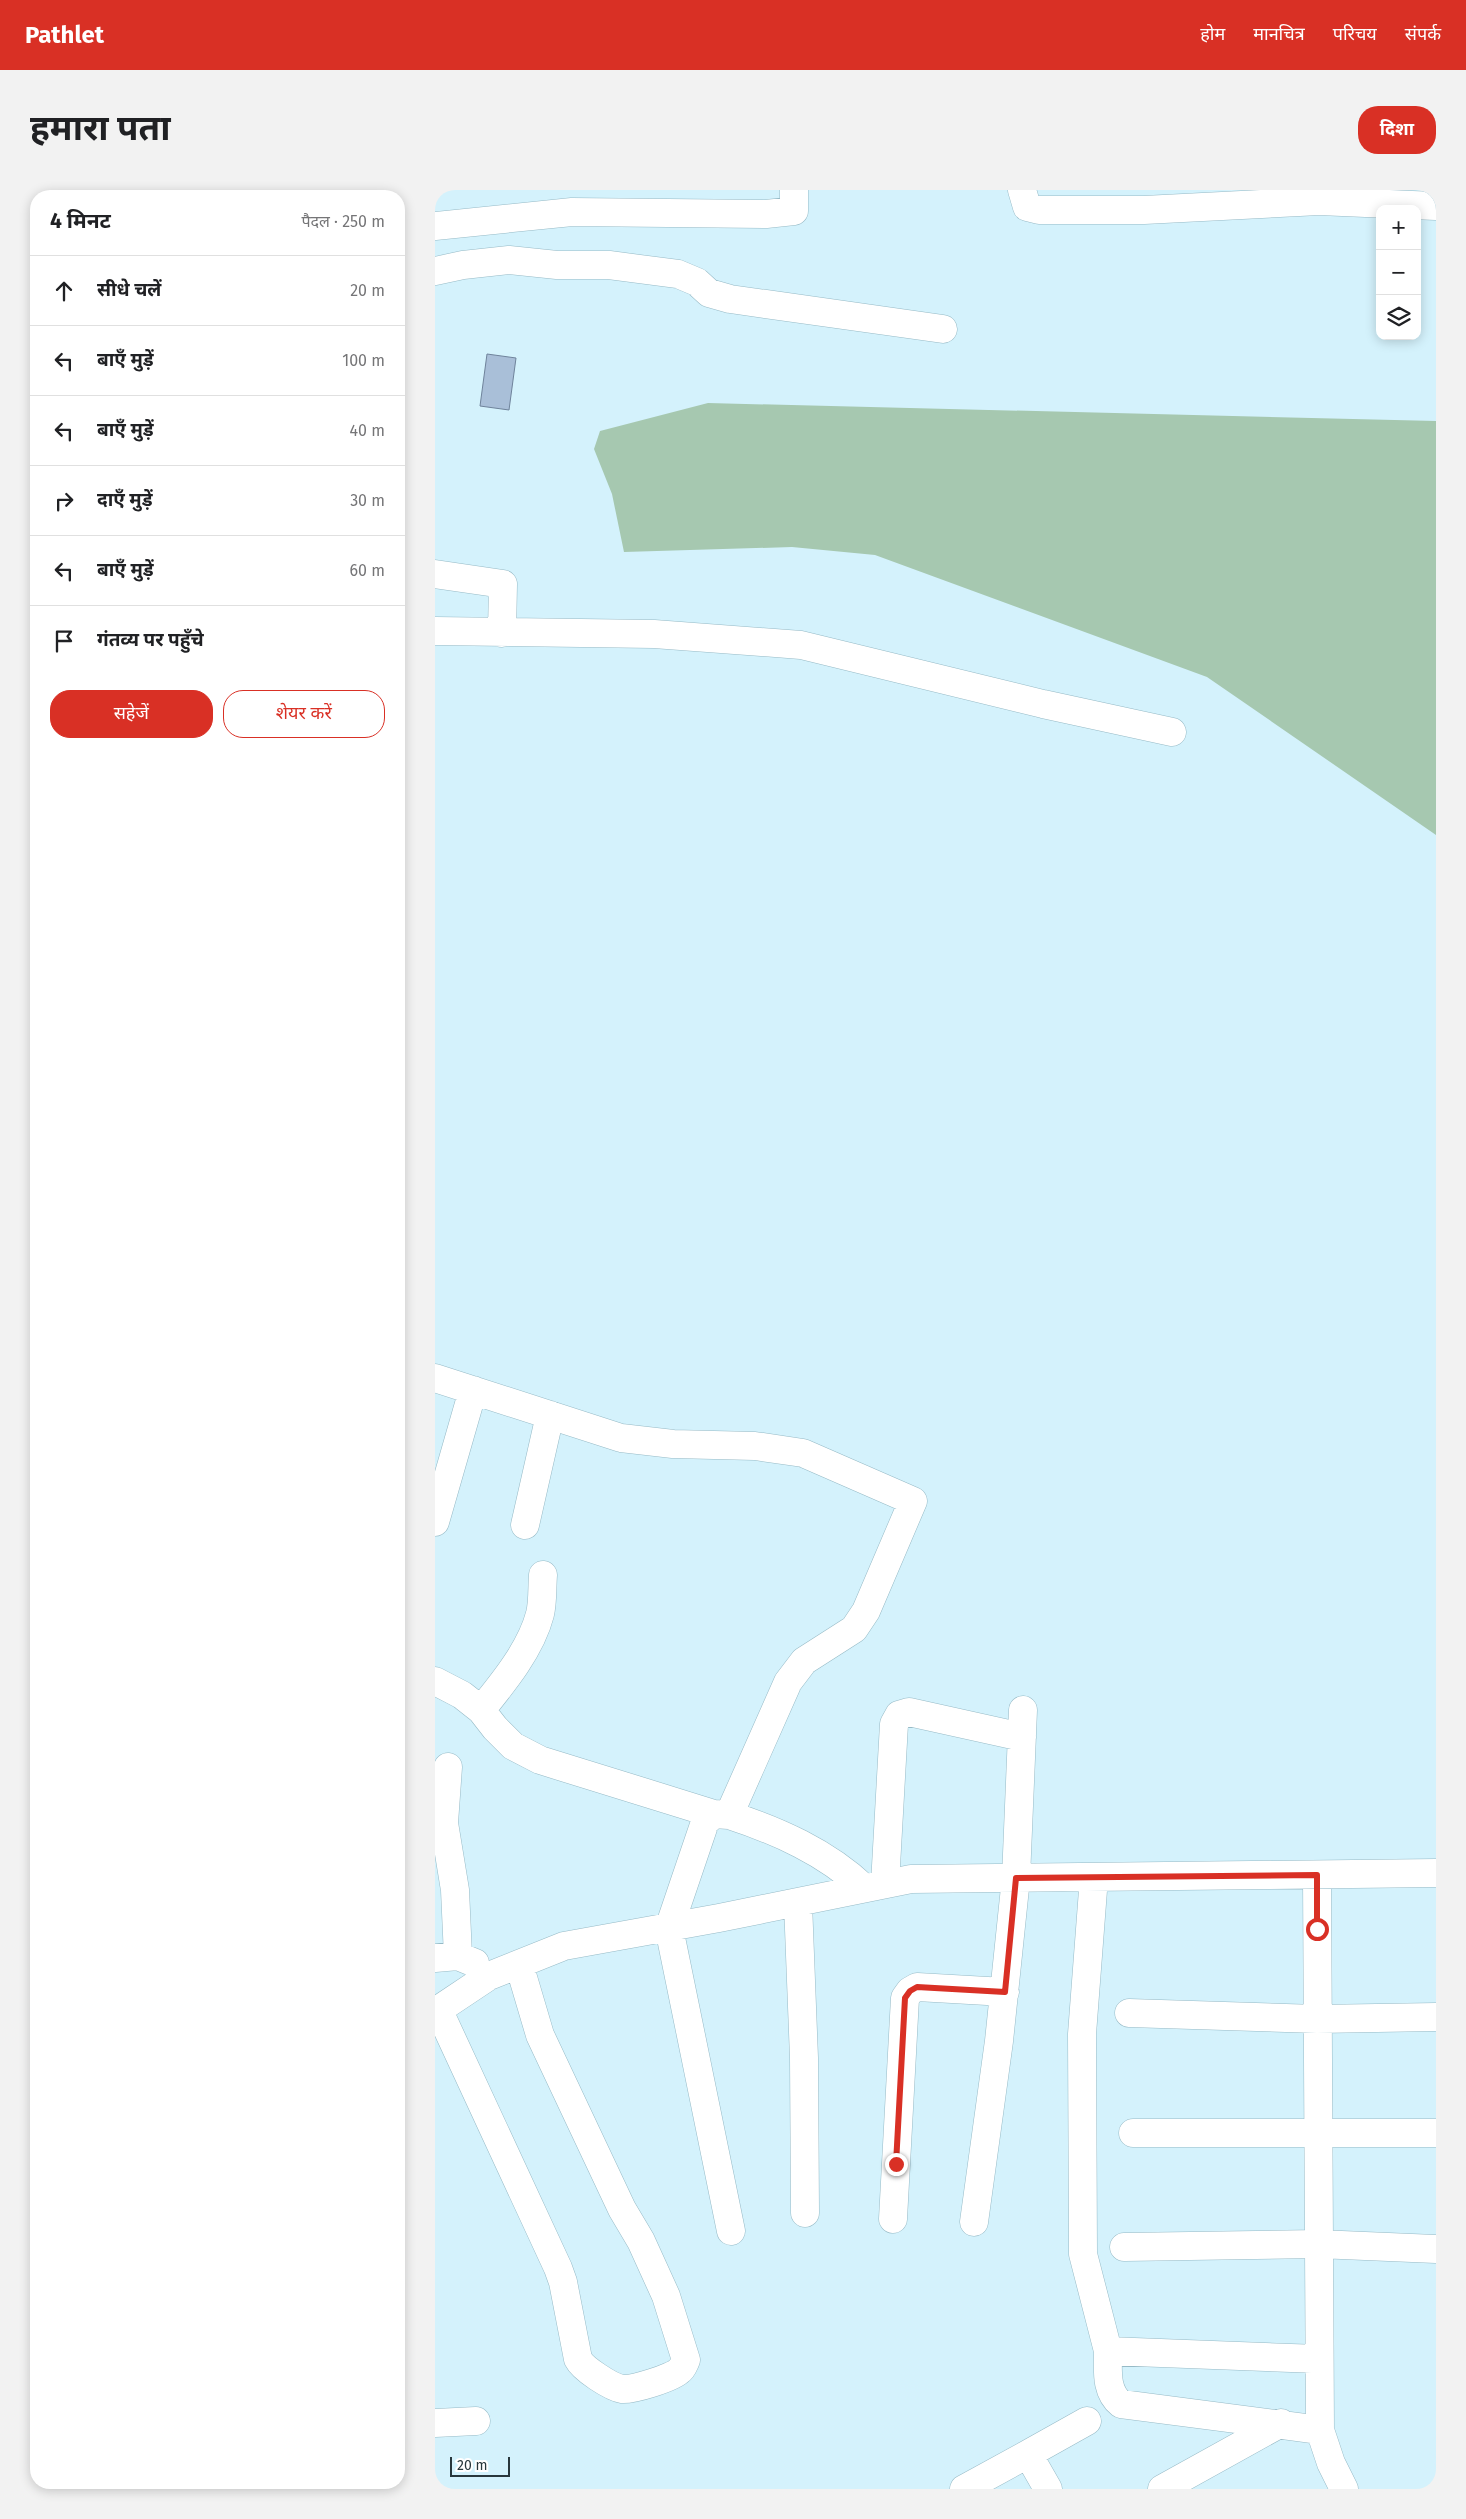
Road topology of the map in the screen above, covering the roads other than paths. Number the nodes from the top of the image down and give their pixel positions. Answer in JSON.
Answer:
{"nodes":[{"id":1,"x":794,"y":190,"type":"edge"},
{"id":2,"x":1022,"y":190,"type":"edge"},
{"id":3,"x":1319,"y":195,"type":"edge"},
{"id":4,"x":1436,"y":206,"type":"edge"},
{"id":5,"x":435,"y":226,"type":"edge"},
{"id":6,"x":435,"y":271,"type":"edge"},
{"id":7,"x":943,"y":329,"type":"dead end"},
{"id":8,"x":435,"y":574,"type":"edge"},
{"id":9,"x":435,"y":631,"type":"edge"},
{"id":10,"x":502,"y":633,"type":"junction"},
{"id":11,"x":1172,"y":732,"type":"dead end"},
{"id":12,"x":435,"y":1378,"type":"edge"},
{"id":13,"x":473,"y":1390,"type":"junction"},
{"id":14,"x":550,"y":1415,"type":"junction"},
{"id":15,"x":435,"y":1522,"type":"edge"},
{"id":16,"x":525,"y":1526,"type":"dead end"},
{"id":17,"x":543,"y":1575,"type":"dead end"},
{"id":18,"x":435,"y":1681,"type":"edge"},
{"id":19,"x":481,"y":1710,"type":"junction"},
{"id":20,"x":448,"y":1768,"type":"dead end"},
{"id":21,"x":721,"y":1814,"type":"junction"},
{"id":22,"x":1436,"y":1873,"type":"edge"},
{"id":23,"x":1317,"y":1875,"type":"junction"},
{"id":24,"x":1094,"y":1877,"type":"junction"},
{"id":25,"x":1016,"y":1878,"type":"junction"},
{"id":26,"x":874,"y":1886,"type":"junction"},
{"id":27,"x":797,"y":1903,"type":"junction"},
{"id":28,"x":669,"y":1928,"type":"junction"},
{"id":29,"x":446,"y":1957,"type":"edge"},
{"id":30,"x":519,"y":1964,"type":"junction"},
{"id":31,"x":489,"y":1976,"type":"junction"},
{"id":32,"x":1005,"y":1992,"type":"junction"},
{"id":33,"x":437,"y":2011,"type":"edge"},
{"id":34,"x":1129,"y":2013,"type":"dead end"},
{"id":35,"x":1436,"y":2018,"type":"edge"},
{"id":36,"x":1317,"y":2019,"type":"junction"},
{"id":37,"x":1317,"y":2132,"type":"junction"},
{"id":38,"x":1133,"y":2133,"type":"dead end"},
{"id":39,"x":1436,"y":2133,"type":"edge"},
{"id":40,"x":805,"y":2213,"type":"dead end"},
{"id":41,"x":893,"y":2219,"type":"dead end"},
{"id":42,"x":975,"y":2222,"type":"dead end"},
{"id":43,"x":731,"y":2231,"type":"dead end"},
{"id":44,"x":1318,"y":2244,"type":"junction"},
{"id":45,"x":1124,"y":2247,"type":"dead end"},
{"id":46,"x":1436,"y":2249,"type":"edge"},
{"id":47,"x":1108,"y":2351,"type":"junction"},
{"id":48,"x":1319,"y":2359,"type":"junction"},
{"id":49,"x":1087,"y":2421,"type":"dead end"},
{"id":50,"x":476,"y":2422,"type":"dead end"},
{"id":51,"x":1281,"y":2423,"type":"junction"},
{"id":52,"x":435,"y":2424,"type":"edge"},
{"id":53,"x":1320,"y":2430,"type":"junction"},
{"id":54,"x":1028,"y":2454,"type":"junction"},
{"id":55,"x":964,"y":2489,"type":"edge"},
{"id":56,"x":1048,"y":2489,"type":"edge"},
{"id":57,"x":1161,"y":2489,"type":"edge"},
{"id":58,"x":1344,"y":2489,"type":"edge"}],
"edges":[{"from":1,"to":5,"type":"street"},
{"from":2,"to":3,"type":"street"},
{"from":3,"to":4,"type":"street"},
{"from":6,"to":7,"type":"street"},
{"from":8,"to":10,"type":"street"},
{"from":9,"to":10,"type":"street"},
{"from":10,"to":11,"type":"street"},
{"from":12,"to":13,"type":"street"},
{"from":13,"to":14,"type":"street"},
{"from":13,"to":15,"type":"street"},
{"from":14,"to":16,"type":"street"},
{"from":14,"to":21,"type":"street"},
{"from":17,"to":19,"type":"street"},
{"from":18,"to":19,"type":"street"},
{"from":19,"to":21,"type":"street"},
{"from":20,"to":29,"type":"street"},
{"from":21,"to":26,"type":"street"},
{"from":21,"to":28,"type":"street"},
{"from":22,"to":23,"type":"street"},
{"from":23,"to":24,"type":"street"},
{"from":23,"to":36,"type":"street"},
{"from":24,"to":25,"type":"street"},
{"from":24,"to":47,"type":"street"},
{"from":25,"to":26,"type":"street"},
{"from":25,"to":26,"type":"street"},
{"from":25,"to":32,"type":"street"},
{"from":26,"to":27,"type":"street"},
{"from":27,"to":28,"type":"street"},
{"from":27,"to":40,"type":"street"},
{"from":28,"to":30,"type":"street"},
{"from":28,"to":43,"type":"street"},
{"from":29,"to":31,"type":"street"},
{"from":30,"to":31,"type":"street"},
{"from":30,"to":33,"type":"street"},
{"from":31,"to":33,"type":"street"},
{"from":32,"to":41,"type":"street"},
{"from":32,"to":42,"type":"street"},
{"from":34,"to":36,"type":"street"},
{"from":35,"to":36,"type":"street"},
{"from":36,"to":37,"type":"street"},
{"from":37,"to":38,"type":"street"},
{"from":37,"to":39,"type":"street"},
{"from":37,"to":44,"type":"street"},
{"from":44,"to":45,"type":"street"},
{"from":44,"to":46,"type":"street"},
{"from":44,"to":48,"type":"street"},
{"from":47,"to":48,"type":"street"},
{"from":47,"to":51,"type":"street"},
{"from":48,"to":53,"type":"street"},
{"from":49,"to":54,"type":"street"},
{"from":50,"to":52,"type":"street"},
{"from":51,"to":53,"type":"street"},
{"from":51,"to":57,"type":"street"},
{"from":53,"to":58,"type":"street"},
{"from":54,"to":55,"type":"street"},
{"from":54,"to":56,"type":"street"}]}
